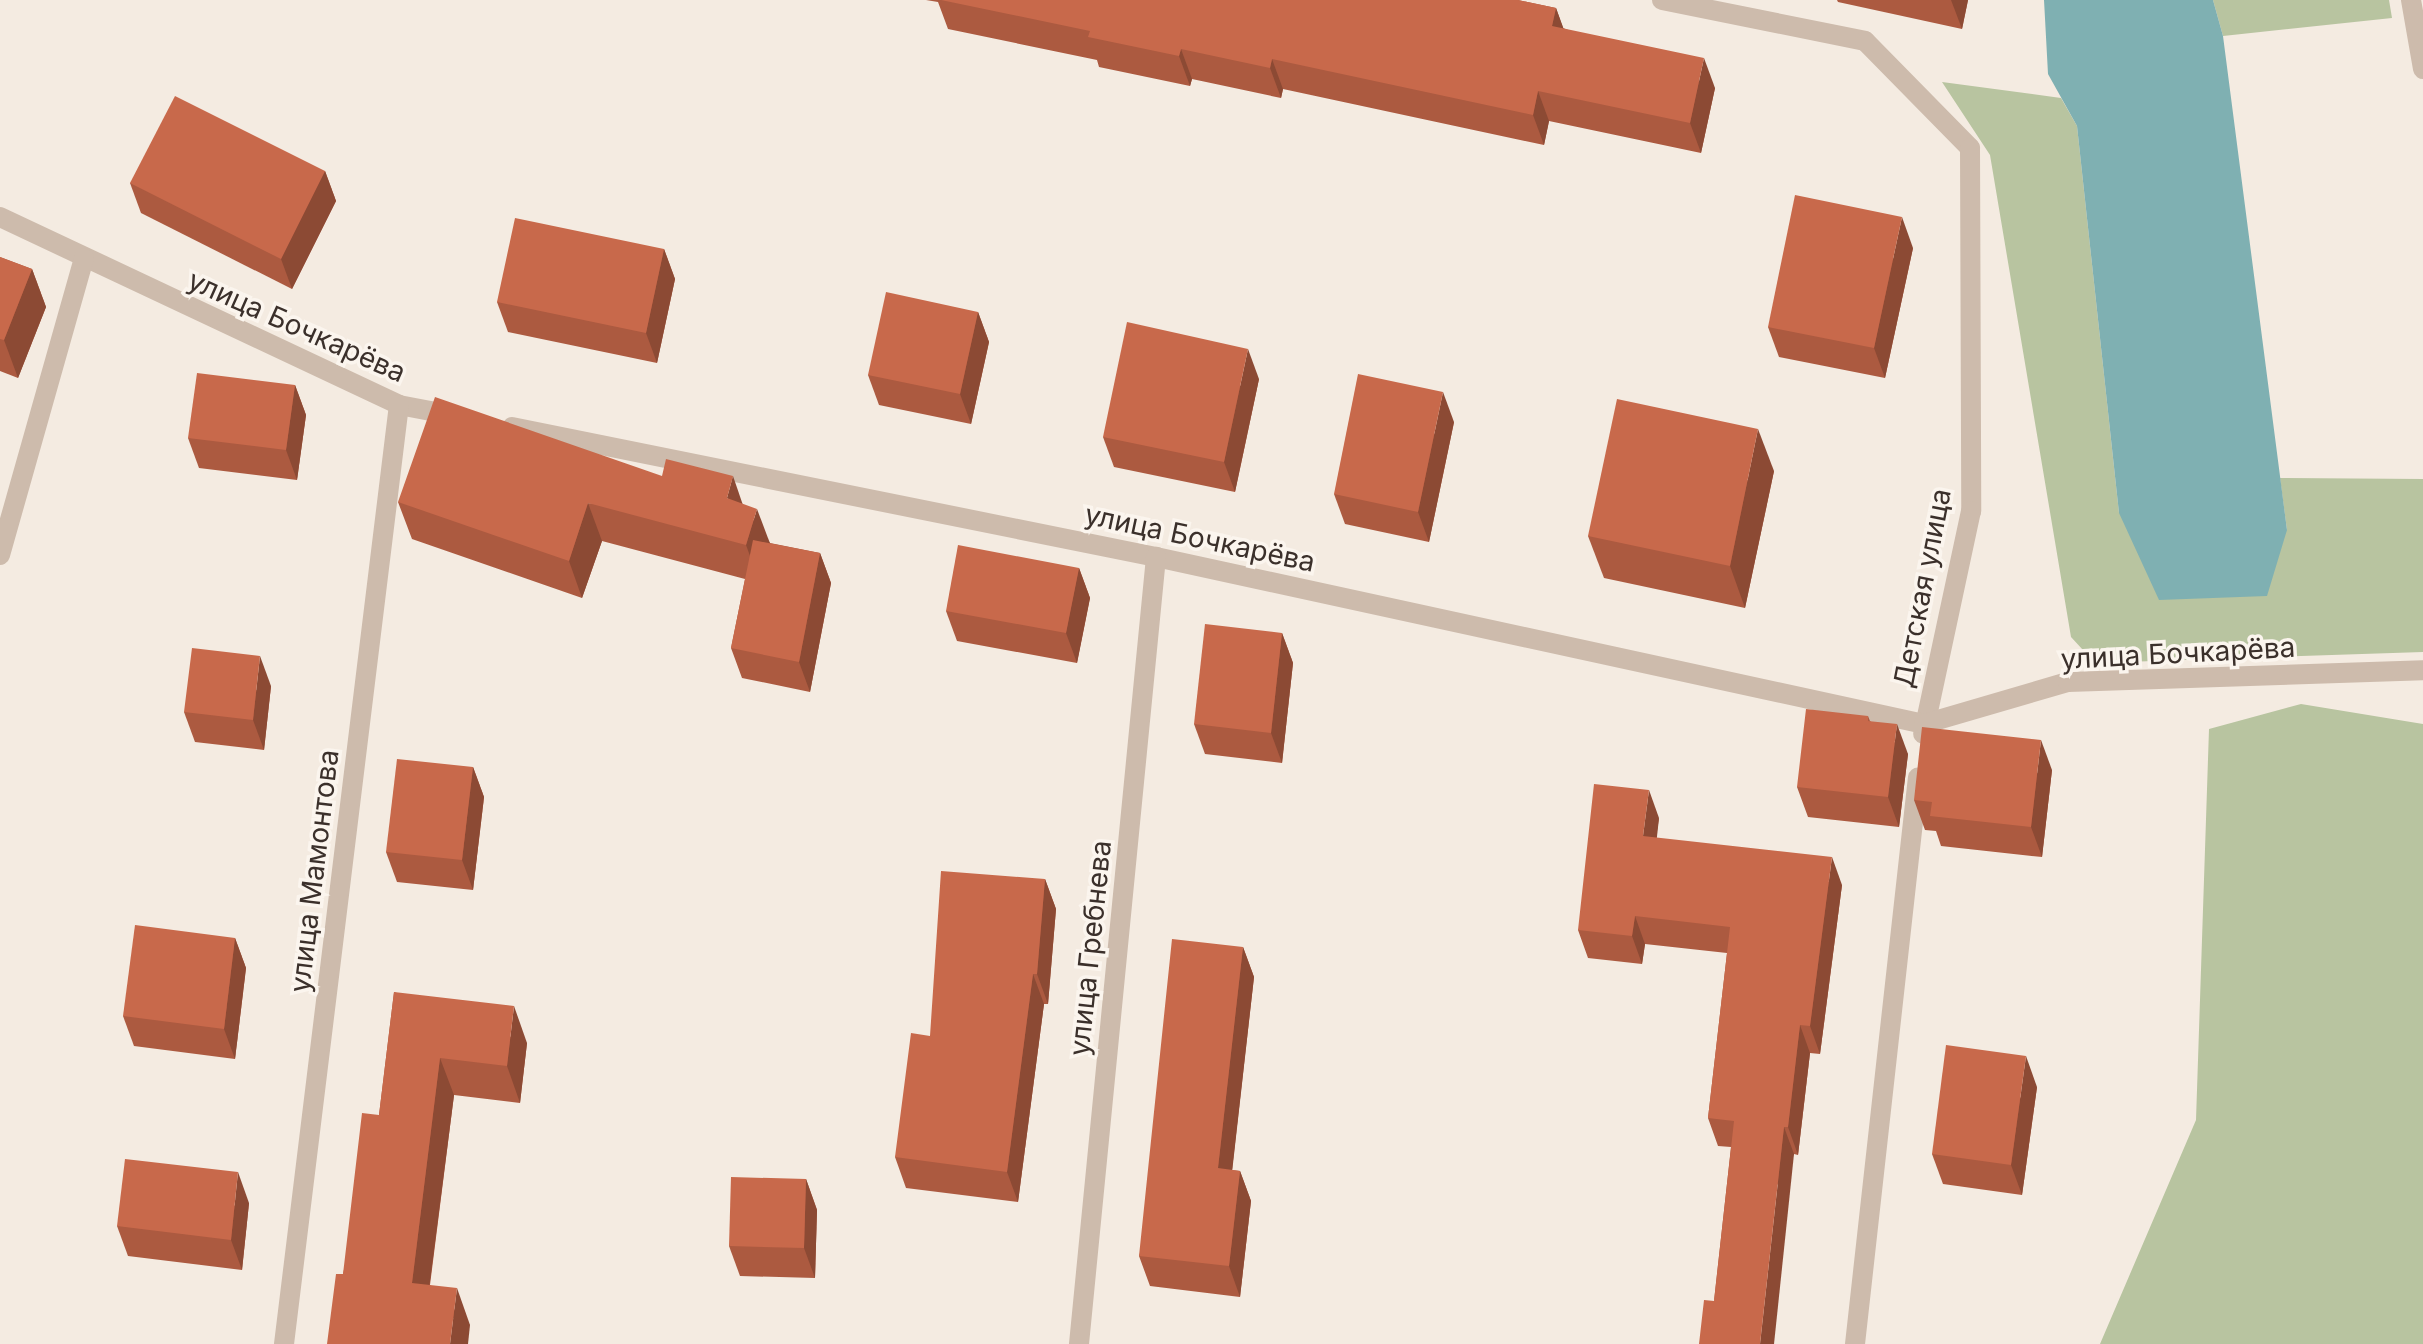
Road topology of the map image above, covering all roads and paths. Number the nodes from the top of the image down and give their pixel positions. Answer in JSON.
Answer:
{"nodes":[{"id":1,"x":1662,"y":0,"type":"edge"},
{"id":2,"x":2411,"y":0,"type":"edge"},
{"id":3,"x":2423,"y":69,"type":"edge"},
{"id":4,"x":0,"y":217,"type":"edge"},
{"id":5,"x":84,"y":259,"type":"junction"},
{"id":6,"x":399,"y":405,"type":"junction"},
{"id":7,"x":0,"y":555,"type":"edge"},
{"id":8,"x":1156,"y":557,"type":"junction"},
{"id":9,"x":2423,"y":670,"type":"edge"},
{"id":10,"x":1924,"y":724,"type":"junction"},
{"id":11,"x":284,"y":1344,"type":"edge"},
{"id":12,"x":1079,"y":1344,"type":"edge"},
{"id":13,"x":1855,"y":1344,"type":"edge"}],
"edges":[{"from":1,"to":10,"type":"street","name":"Детская улица"},
{"from":2,"to":3,"type":"street"},
{"from":4,"to":5,"type":"street","name":"улица Бочкарёва"},
{"from":5,"to":6,"type":"street","name":"улица Бочкарёва"},
{"from":5,"to":7,"type":"street"},
{"from":6,"to":8,"type":"street","name":"улица Бочкарёва"},
{"from":6,"to":11,"type":"street","name":"улица Мамонтова"},
{"from":8,"to":10,"type":"street","name":"улица Бочкарёва"},
{"from":8,"to":12,"type":"street","name":"улица Гребнева"},
{"from":9,"to":10,"type":"street","name":"улица Бочкарёва"},
{"from":10,"to":13,"type":"street","name":"Детская улица"}]}
